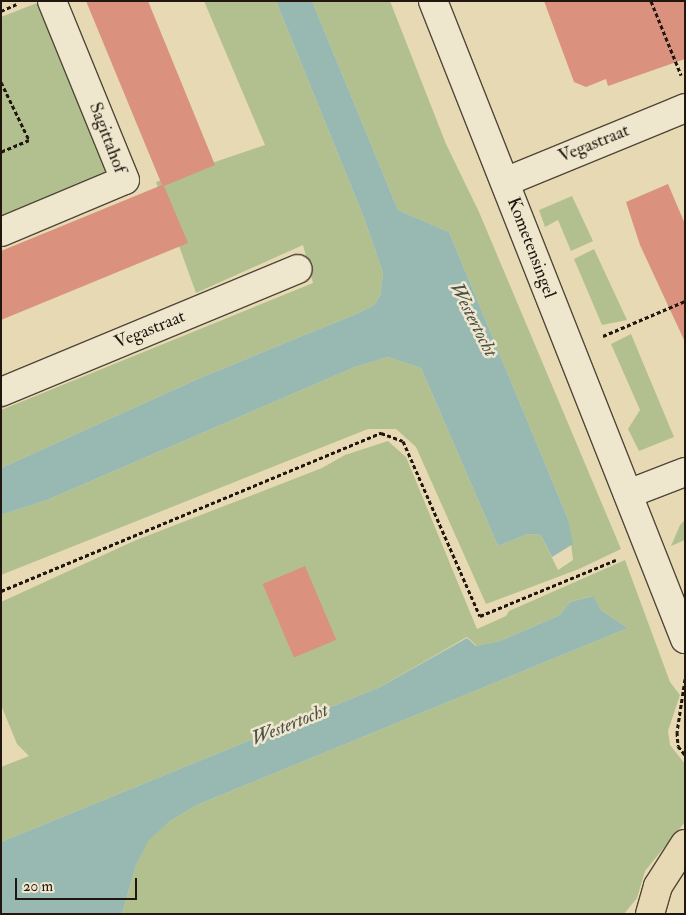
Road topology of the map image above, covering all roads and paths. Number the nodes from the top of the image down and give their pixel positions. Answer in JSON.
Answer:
{"nodes":[{"id":1,"x":22,"y":1,"type":"edge"},
{"id":2,"x":52,"y":1,"type":"edge"},
{"id":3,"x":433,"y":1,"type":"edge"},
{"id":4,"x":651,"y":1,"type":"edge"},
{"id":5,"x":1,"y":11,"type":"edge"},
{"id":6,"x":1,"y":82,"type":"edge"},
{"id":7,"x":685,"y":84,"type":"edge"},
{"id":8,"x":685,"y":108,"type":"edge"},
{"id":9,"x":1,"y":152,"type":"edge"},
{"id":10,"x":505,"y":182,"type":"junction"},
{"id":11,"x":1,"y":232,"type":"edge"},
{"id":12,"x":298,"y":269,"type":"dead end"},
{"id":13,"x":685,"y":301,"type":"edge"},
{"id":14,"x":570,"y":350,"type":"junction"},
{"id":15,"x":1,"y":392,"type":"edge"},
{"id":16,"x":685,"y":472,"type":"edge"},
{"id":17,"x":628,"y":494,"type":"junction"},
{"id":18,"x":624,"y":556,"type":"dead end"},
{"id":19,"x":1,"y":591,"type":"edge"},
{"id":20,"x":685,"y":640,"type":"edge"},
{"id":21,"x":685,"y":679,"type":"edge"},
{"id":22,"x":685,"y":755,"type":"edge"},
{"id":23,"x":685,"y":844,"type":"edge"},
{"id":24,"x":650,"y":914,"type":"edge"}],
"edges":[{"from":1,"to":5,"type":"path"},
{"from":2,"to":11,"type":"street","name":"Sagittahof"},
{"from":3,"to":10,"type":"street","name":"Kometensingel"},
{"from":4,"to":7,"type":"path"},
{"from":6,"to":9,"type":"path"},
{"from":8,"to":10,"type":"street","name":"Vegastraat"},
{"from":10,"to":14,"type":"street","name":"Kometensingel"},
{"from":12,"to":15,"type":"street","name":"Vegastraat"},
{"from":13,"to":14,"type":"path"},
{"from":14,"to":17,"type":"street","name":"Kometensingel"},
{"from":16,"to":17,"type":"street"},
{"from":17,"to":20,"type":"street","name":"Kometensingel"},
{"from":18,"to":19,"type":"path"},
{"from":21,"to":22,"type":"path"},
{"from":23,"to":24,"type":"main road"}]}
